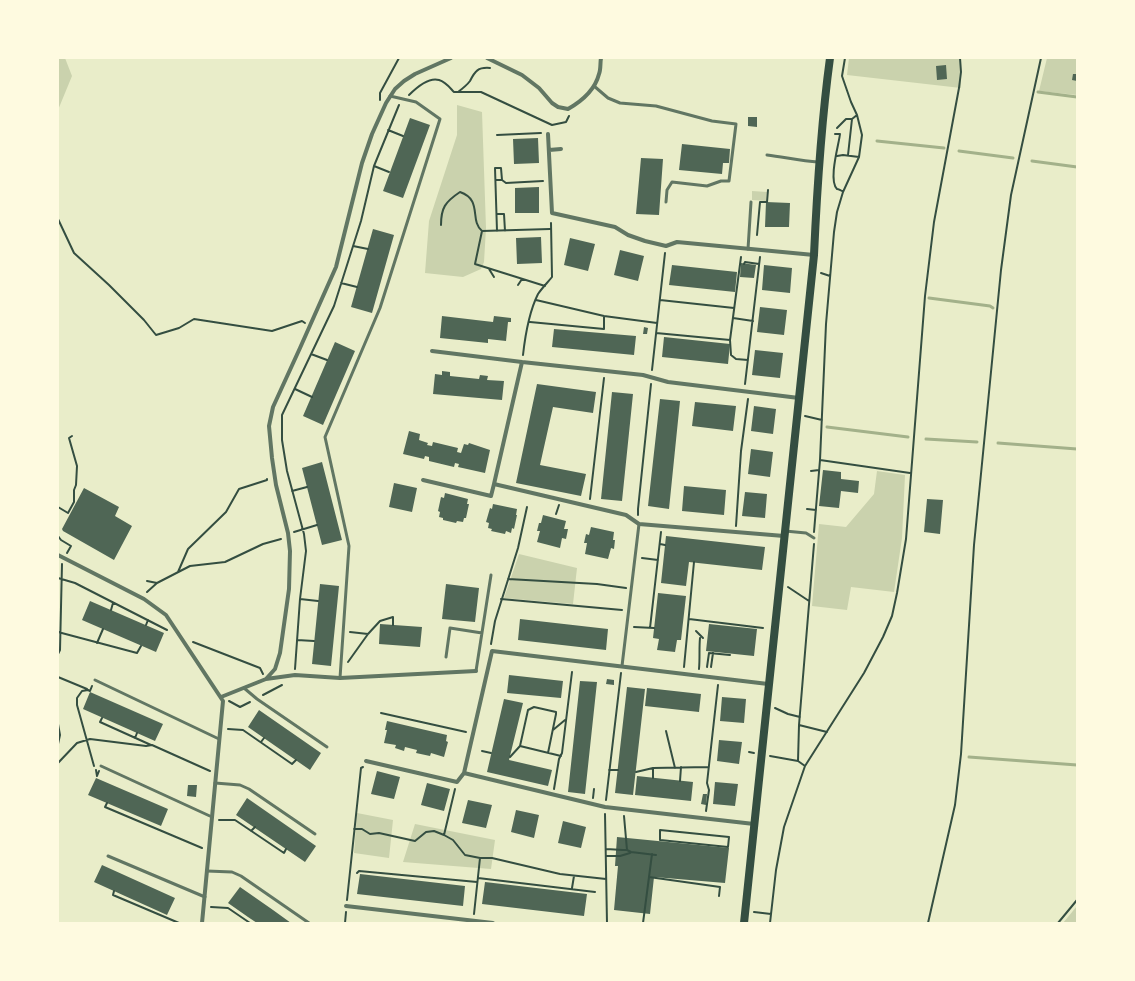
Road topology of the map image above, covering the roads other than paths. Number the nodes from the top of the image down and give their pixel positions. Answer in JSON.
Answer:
{"nodes":[{"id":1,"x":451,"y":58,"type":"edge"},
{"id":2,"x":487,"y":58,"type":"edge"},
{"id":3,"x":601,"y":58,"type":"edge"},
{"id":4,"x":830,"y":58,"type":"edge"},
{"id":5,"x":594,"y":86,"type":"junction"},
{"id":6,"x":390,"y":96,"type":"junction"},
{"id":7,"x":548,"y":135,"type":"road end"},
{"id":8,"x":561,"y":149,"type":"dead end"},
{"id":9,"x":549,"y":150,"type":"junction"},
{"id":10,"x":767,"y":155,"type":"dead end"},
{"id":11,"x":818,"y":162,"type":"junction"},
{"id":12,"x":666,"y":202,"type":"dead end"},
{"id":13,"x":751,"y":202,"type":"dead end"},
{"id":14,"x":748,"y":249,"type":"junction"},
{"id":15,"x":814,"y":255,"type":"junction"},
{"id":16,"x":432,"y":351,"type":"dead end"},
{"id":17,"x":522,"y":362,"type":"junction"},
{"id":18,"x":799,"y":398,"type":"junction"},
{"id":19,"x":423,"y":480,"type":"dead end"},
{"id":20,"x":494,"y":484,"type":"junction"},
{"id":21,"x":639,"y":524,"type":"junction"},
{"id":22,"x":785,"y":534,"type":"junction"},
{"id":23,"x":814,"y":538,"type":"road end"},
{"id":24,"x":58,"y":556,"type":"edge"},
{"id":25,"x":491,"y":576,"type":"dead end"},
{"id":26,"x":482,"y":633,"type":"junction"},
{"id":27,"x":446,"y":657,"type":"dead end"},
{"id":28,"x":622,"y":666,"type":"junction"},
{"id":29,"x":476,"y":671,"type":"joint"},
{"id":30,"x":340,"y":678,"type":"junction"},
{"id":31,"x":266,"y":679,"type":"junction"},
{"id":32,"x":95,"y":680,"type":"road end"},
{"id":33,"x":768,"y":684,"type":"junction"},
{"id":34,"x":244,"y":688,"type":"junction"},
{"id":35,"x":221,"y":697,"type":"junction"},
{"id":36,"x":219,"y":739,"type":"junction"},
{"id":37,"x":327,"y":747,"type":"dead end"},
{"id":38,"x":366,"y":761,"type":"dead end"},
{"id":39,"x":101,"y":766,"type":"road end"},
{"id":40,"x":464,"y":773,"type":"junction"},
{"id":41,"x":215,"y":783,"type":"junction"},
{"id":42,"x":212,"y":819,"type":"junction"},
{"id":43,"x":755,"y":824,"type":"junction"},
{"id":44,"x":315,"y":834,"type":"dead end"},
{"id":45,"x":108,"y":856,"type":"dead end"},
{"id":46,"x":207,"y":871,"type":"junction"},
{"id":47,"x":205,"y":897,"type":"junction"},
{"id":48,"x":346,"y":906,"type":"road end"},
{"id":49,"x":202,"y":923,"type":"edge"},
{"id":50,"x":309,"y":923,"type":"edge"},
{"id":51,"x":493,"y":923,"type":"edge"},
{"id":52,"x":744,"y":923,"type":"edge"}],
"edges":[{"from":1,"to":6,"type":"street"},
{"from":2,"to":5,"type":"street"},
{"from":3,"to":5,"type":"street"},
{"from":4,"to":11,"type":"main road"},
{"from":5,"to":12,"type":"lane"},
{"from":6,"to":30,"type":"lane"},
{"from":6,"to":31,"type":"street"},
{"from":7,"to":9,"type":"street"},
{"from":8,"to":9,"type":"street"},
{"from":9,"to":14,"type":"street"},
{"from":10,"to":11,"type":"lane"},
{"from":11,"to":15,"type":"main road"},
{"from":13,"to":14,"type":"lane"},
{"from":14,"to":15,"type":"street"},
{"from":15,"to":18,"type":"main road"},
{"from":16,"to":17,"type":"street"},
{"from":17,"to":18,"type":"street"},
{"from":17,"to":20,"type":"street"},
{"from":18,"to":22,"type":"main road"},
{"from":19,"to":20,"type":"street"},
{"from":20,"to":21,"type":"street"},
{"from":21,"to":22,"type":"street"},
{"from":21,"to":28,"type":"lane"},
{"from":22,"to":23,"type":"lane"},
{"from":22,"to":33,"type":"main road"},
{"from":24,"to":35,"type":"street"},
{"from":25,"to":26,"type":"lane"},
{"from":26,"to":27,"type":"lane"},
{"from":26,"to":29,"type":"lane"},
{"from":28,"to":33,"type":"street"},
{"from":28,"to":40,"type":"street"},
{"from":29,"to":30,"type":"street"},
{"from":30,"to":31,"type":"street"},
{"from":31,"to":34,"type":"street"},
{"from":32,"to":36,"type":"lane"},
{"from":33,"to":43,"type":"main road"},
{"from":34,"to":35,"type":"street"},
{"from":34,"to":37,"type":"lane"},
{"from":35,"to":36,"type":"street"},
{"from":36,"to":41,"type":"street"},
{"from":38,"to":40,"type":"street"},
{"from":39,"to":42,"type":"lane"},
{"from":40,"to":43,"type":"street"},
{"from":41,"to":42,"type":"street"},
{"from":41,"to":44,"type":"lane"},
{"from":42,"to":46,"type":"street"},
{"from":43,"to":52,"type":"main road"},
{"from":45,"to":47,"type":"lane"},
{"from":46,"to":47,"type":"street"},
{"from":46,"to":50,"type":"lane"},
{"from":47,"to":49,"type":"street"},
{"from":48,"to":51,"type":"street"}]}
